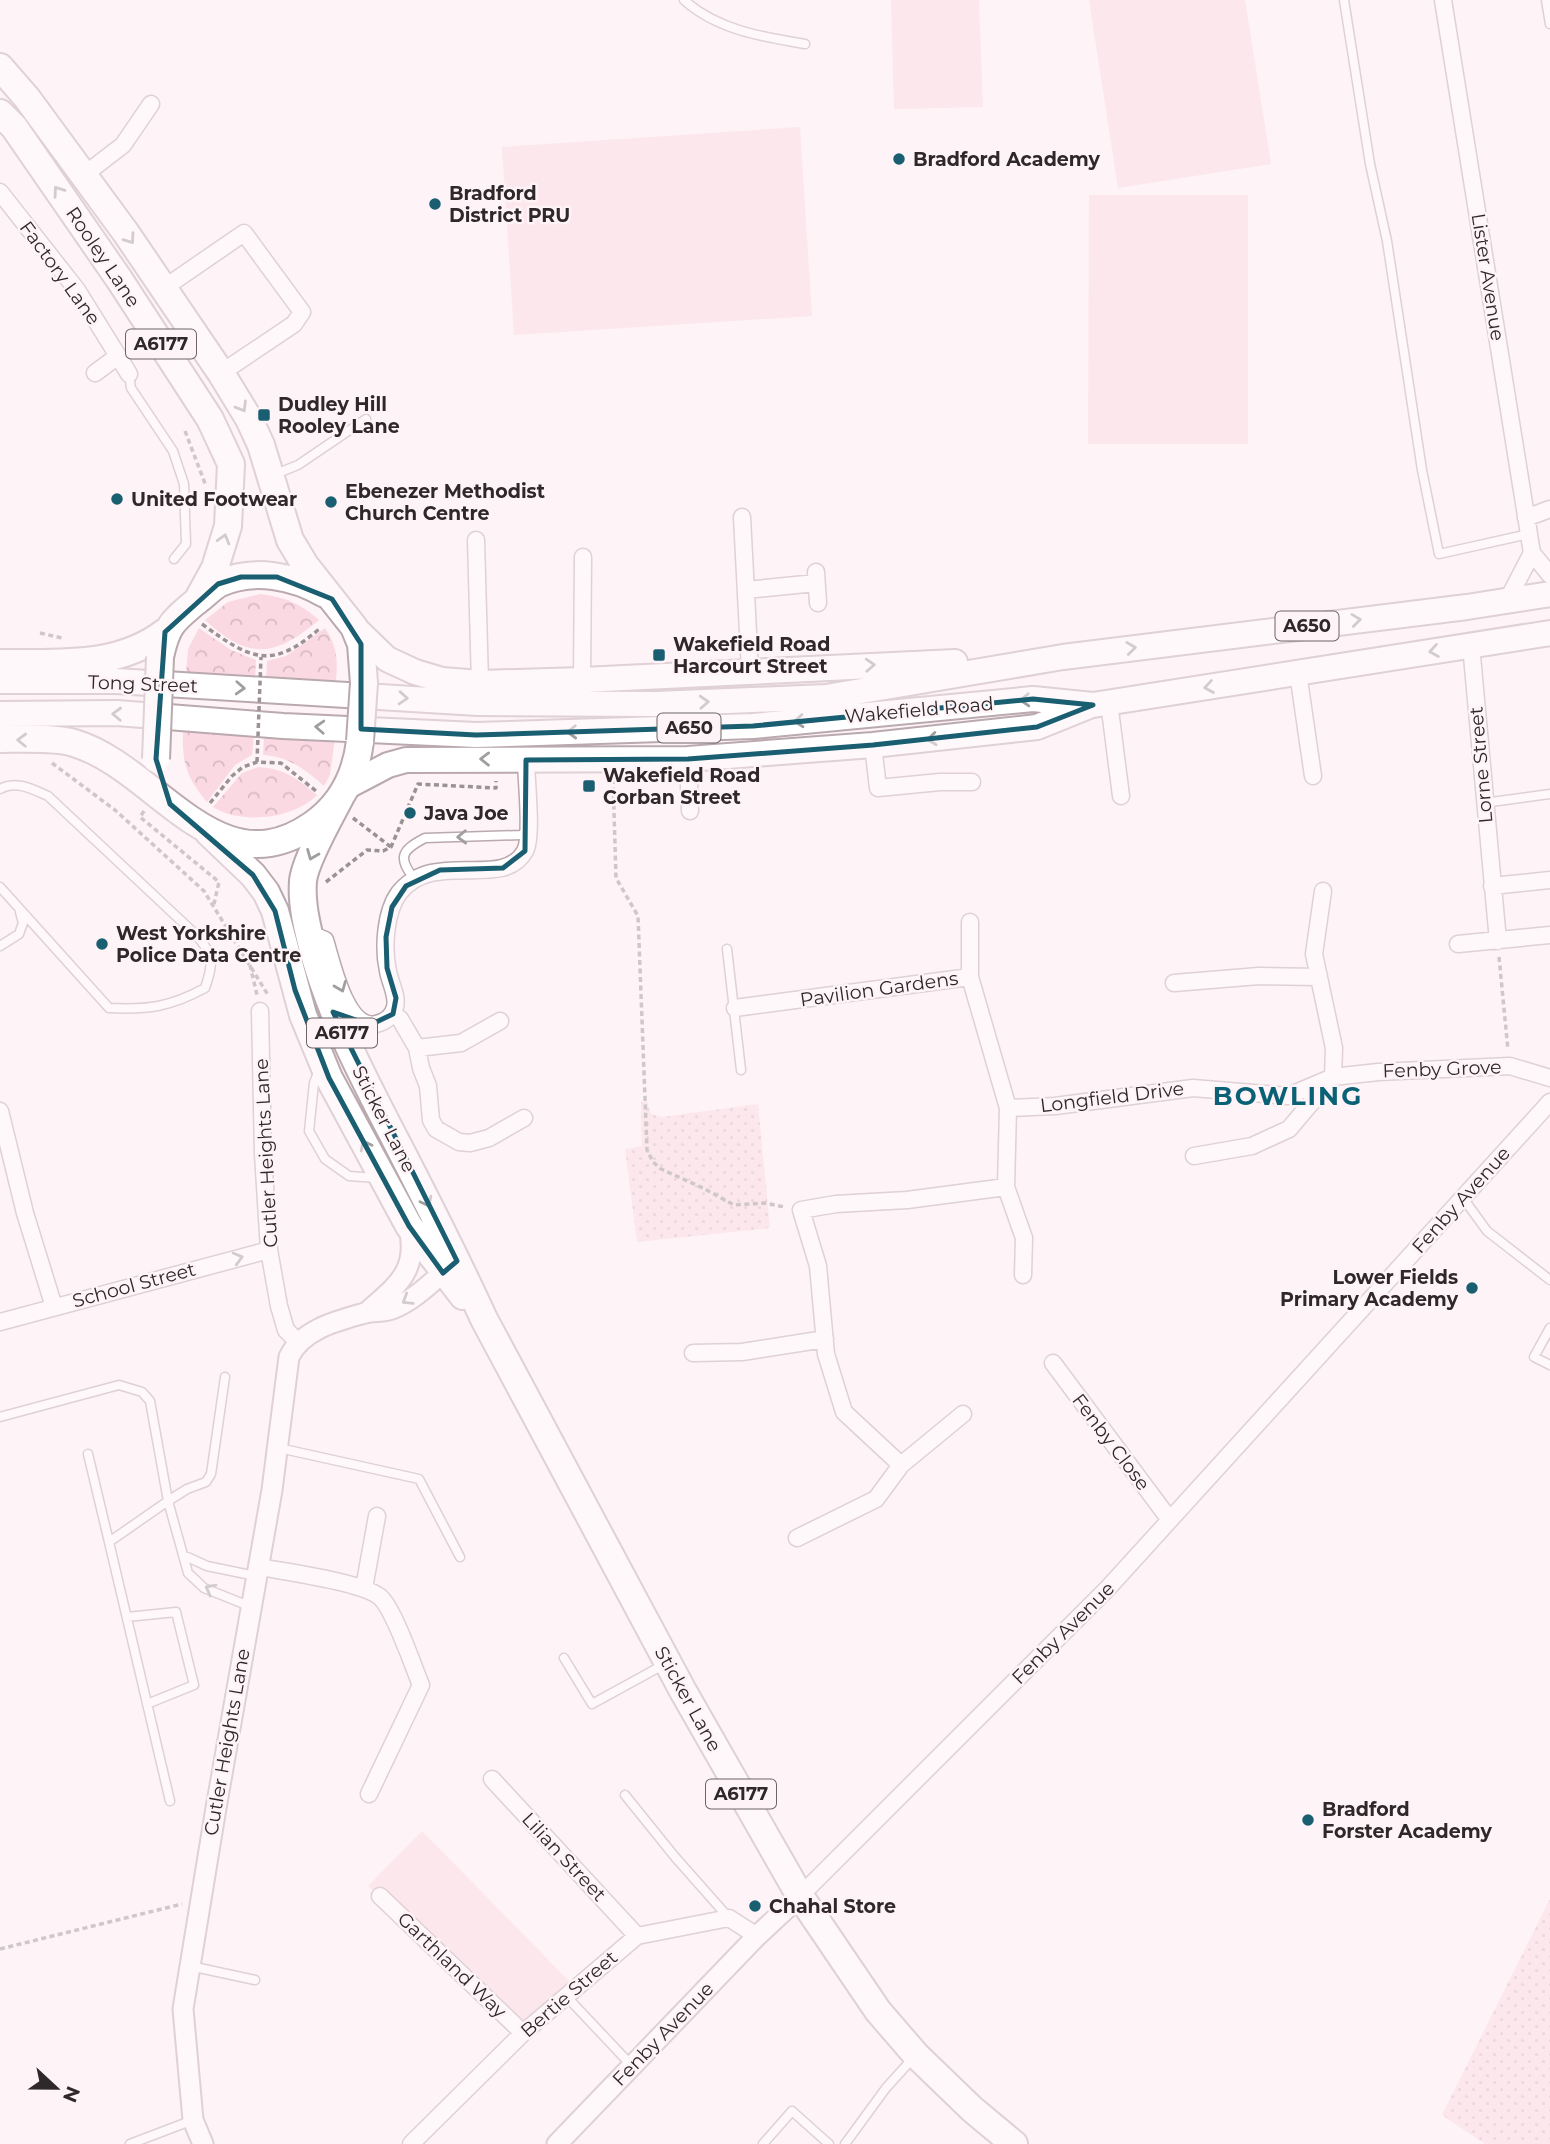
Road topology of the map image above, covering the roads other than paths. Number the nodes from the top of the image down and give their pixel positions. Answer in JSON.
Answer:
{"nodes":[{"id":1,"x":684,"y":0,"type":"edge"},
{"id":2,"x":1344,"y":0,"type":"edge"},
{"id":3,"x":1443,"y":0,"type":"edge"},
{"id":4,"x":1546,"y":0,"type":"edge"},
{"id":5,"x":1550,"y":24,"type":"edge"},
{"id":6,"x":805,"y":44,"type":"dead end"},
{"id":7,"x":0,"y":67,"type":"edge"},
{"id":8,"x":151,"y":104,"type":"dead end"},
{"id":9,"x":0,"y":113,"type":"edge"},
{"id":10,"x":84,"y":175,"type":"junction"},
{"id":11,"x":0,"y":192,"type":"edge"},
{"id":12,"x":164,"y":288,"type":"junction"},
{"id":13,"x":118,"y":356,"type":"junction"},
{"id":14,"x":95,"y":373,"type":"dead end"},
{"id":15,"x":221,"y":373,"type":"junction"},
{"id":16,"x":129,"y":374,"type":"joint"},
{"id":17,"x":366,"y":419,"type":"dead end"},
{"id":18,"x":270,"y":476,"type":"junction"},
{"id":19,"x":1550,"y":509,"type":"edge"},
{"id":20,"x":742,"y":517,"type":"dead end"},
{"id":21,"x":1527,"y":526,"type":"junction"},
{"id":22,"x":476,"y":540,"type":"dead end"},
{"id":23,"x":1532,"y":554,"type":"junction"},
{"id":24,"x":583,"y":557,"type":"dead end"},
{"id":25,"x":174,"y":559,"type":"dead end"},
{"id":26,"x":1550,"y":575,"type":"edge"},
{"id":27,"x":746,"y":590,"type":"junction"},
{"id":28,"x":1550,"y":594,"type":"edge"},
{"id":29,"x":1508,"y":598,"type":"junction"},
{"id":30,"x":332,"y":599,"type":"junction"},
{"id":31,"x":818,"y":603,"type":"dead end"},
{"id":32,"x":200,"y":612,"type":"junction"},
{"id":33,"x":354,"y":627,"type":"junction"},
{"id":34,"x":1550,"y":633,"type":"edge"},
{"id":35,"x":163,"y":644,"type":"junction"},
{"id":36,"x":1471,"y":645,"type":"junction"},
{"id":37,"x":1063,"y":657,"type":"junction"},
{"id":38,"x":0,"y":663,"type":"edge"},
{"id":39,"x":750,"y":671,"type":"junction"},
{"id":40,"x":1298,"y":673,"type":"junction"},
{"id":41,"x":582,"y":680,"type":"junction"},
{"id":42,"x":0,"y":681,"type":"edge"},
{"id":43,"x":480,"y":682,"type":"junction"},
{"id":44,"x":286,"y":690,"type":"joint"},
{"id":45,"x":1101,"y":704,"type":"junction"},
{"id":46,"x":0,"y":714,"type":"edge"},
{"id":47,"x":283,"y":726,"type":"joint"},
{"id":48,"x":0,"y":739,"type":"edge"},
{"id":49,"x":873,"y":745,"type":"junction"},
{"id":50,"x":688,"y":758,"type":"junction"},
{"id":51,"x":526,"y":760,"type":"junction"},
{"id":52,"x":1314,"y":776,"type":"dead end"},
{"id":53,"x":972,"y":782,"type":"dead end"},
{"id":54,"x":0,"y":789,"type":"edge"},
{"id":55,"x":1550,"y":794,"type":"edge"},
{"id":56,"x":1121,"y":796,"type":"dead end"},
{"id":57,"x":346,"y":798,"type":"junction"},
{"id":58,"x":1484,"y":803,"type":"junction"},
{"id":59,"x":158,"y":807,"type":"junction"},
{"id":60,"x":690,"y":811,"type":"dead end"},
{"id":61,"x":528,"y":830,"type":"junction"},
{"id":62,"x":208,"y":832,"type":"junction"},
{"id":63,"x":415,"y":880,"type":"junction"},
{"id":64,"x":1550,"y":880,"type":"edge"},
{"id":65,"x":1492,"y":886,"type":"junction"},
{"id":66,"x":0,"y":887,"type":"edge"},
{"id":67,"x":1323,"y":891,"type":"dead end"},
{"id":68,"x":19,"y":909,"type":"junction"},
{"id":69,"x":970,"y":922,"type":"dead end"},
{"id":70,"x":308,"y":933,"type":"junction"},
{"id":71,"x":1550,"y":935,"type":"edge"},
{"id":72,"x":1498,"y":941,"type":"junction"},
{"id":73,"x":1458,"y":944,"type":"dead end"},
{"id":74,"x":0,"y":946,"type":"edge"},
{"id":75,"x":727,"y":949,"type":"dead end"},
{"id":76,"x":970,"y":976,"type":"junction"},
{"id":77,"x":1319,"y":976,"type":"junction"},
{"id":78,"x":1174,"y":983,"type":"dead end"},
{"id":79,"x":267,"y":1007,"type":"road end"},
{"id":80,"x":735,"y":1008,"type":"junction"},
{"id":81,"x":393,"y":1014,"type":"junction"},
{"id":82,"x":500,"y":1021,"type":"dead end"},
{"id":83,"x":417,"y":1048,"type":"junction"},
{"id":84,"x":322,"y":1062,"type":"junction"},
{"id":85,"x":741,"y":1070,"type":"dead end"},
{"id":86,"x":1332,"y":1077,"type":"junction"},
{"id":87,"x":1550,"y":1078,"type":"edge"},
{"id":88,"x":1550,"y":1102,"type":"edge"},
{"id":89,"x":1008,"y":1108,"type":"junction"},
{"id":90,"x":0,"y":1111,"type":"edge"},
{"id":91,"x":524,"y":1118,"type":"dead end"},
{"id":92,"x":1194,"y":1156,"type":"dead end"},
{"id":93,"x":383,"y":1179,"type":"junction"},
{"id":94,"x":1006,"y":1187,"type":"junction"},
{"id":95,"x":1463,"y":1198,"type":"junction"},
{"id":96,"x":409,"y":1226,"type":"junction"},
{"id":97,"x":269,"y":1250,"type":"junction"},
{"id":98,"x":450,"y":1267,"type":"junction"},
{"id":99,"x":1023,"y":1275,"type":"dead end"},
{"id":100,"x":1550,"y":1280,"type":"edge"},
{"id":101,"x":54,"y":1307,"type":"junction"},
{"id":102,"x":366,"y":1313,"type":"junction"},
{"id":103,"x":0,"y":1322,"type":"edge"},
{"id":104,"x":1549,"y":1333,"type":"edge"},
{"id":105,"x":825,"y":1339,"type":"junction"},
{"id":106,"x":298,"y":1342,"type":"junction"},
{"id":107,"x":693,"y":1353,"type":"dead end"},
{"id":108,"x":1052,"y":1363,"type":"dead end"},
{"id":109,"x":1550,"y":1365,"type":"edge"},
{"id":110,"x":225,"y":1377,"type":"dead end"},
{"id":111,"x":963,"y":1414,"type":"dead end"},
{"id":112,"x":0,"y":1417,"type":"edge"},
{"id":113,"x":279,"y":1448,"type":"junction"},
{"id":114,"x":88,"y":1454,"type":"dead end"},
{"id":115,"x":901,"y":1465,"type":"junction"},
{"id":116,"x":168,"y":1501,"type":"junction"},
{"id":117,"x":377,"y":1516,"type":"dead end"},
{"id":118,"x":1170,"y":1520,"type":"junction"},
{"id":119,"x":797,"y":1538,"type":"dead end"},
{"id":120,"x":110,"y":1542,"type":"junction"},
{"id":121,"x":183,"y":1555,"type":"junction"},
{"id":122,"x":460,"y":1557,"type":"dead end"},
{"id":123,"x":258,"y":1572,"type":"junction"},
{"id":124,"x":364,"y":1588,"type":"junction"},
{"id":125,"x":251,"y":1606,"type":"junction"},
{"id":126,"x":127,"y":1617,"type":"junction"},
{"id":127,"x":564,"y":1658,"type":"dead end"},
{"id":128,"x":668,"y":1663,"type":"junction"},
{"id":129,"x":148,"y":1704,"type":"junction"},
{"id":130,"x":492,"y":1779,"type":"dead end"},
{"id":131,"x":369,"y":1794,"type":"dead end"},
{"id":132,"x":625,"y":1795,"type":"dead end"},
{"id":133,"x":170,"y":1801,"type":"dead end"},
{"id":134,"x":380,"y":1896,"type":"dead end"},
{"id":135,"x":800,"y":1896,"type":"junction"},
{"id":136,"x":729,"y":1917,"type":"junction"},
{"id":137,"x":636,"y":1936,"type":"junction"},
{"id":138,"x":757,"y":1937,"type":"junction"},
{"id":139,"x":190,"y":1966,"type":"junction"},
{"id":140,"x":255,"y":1980,"type":"dead end"},
{"id":141,"x":566,"y":1996,"type":"junction"},
{"id":142,"x":523,"y":2033,"type":"junction"},
{"id":143,"x":916,"y":2055,"type":"junction"},
{"id":144,"x":632,"y":2066,"type":"junction"},
{"id":145,"x":193,"y":2120,"type":"junction"},
{"id":146,"x":130,"y":2144,"type":"edge"},
{"id":147,"x":203,"y":2144,"type":"edge"},
{"id":148,"x":411,"y":2144,"type":"edge"},
{"id":149,"x":556,"y":2144,"type":"edge"},
{"id":150,"x":763,"y":2144,"type":"edge"},
{"id":151,"x":829,"y":2144,"type":"edge"},
{"id":152,"x":845,"y":2144,"type":"edge"},
{"id":153,"x":1014,"y":2144,"type":"edge"}],
"edges":[{"from":1,"to":6,"type":"lane"},
{"from":2,"to":21,"type":"lane"},
{"from":3,"to":21,"type":"street","name":"Lister Avenue"},
{"from":4,"to":5,"type":"lane"},
{"from":7,"to":10,"type":"highway","name":"Rooley Lane","number":"A6177"},
{"from":8,"to":10,"type":"street"},
{"from":32,"to":9,"type":"highway","name":"Rooley Lane","number":"A6177","one_way":true},
{"from":10,"to":12,"type":"highway","name":"Rooley Lane","number":"A6177","one_way":true},
{"from":11,"to":13,"type":"street","name":"Factory Lane"},
{"from":12,"to":15,"type":"highway","name":"Rooley Lane","number":"A6177"},
{"from":12,"to":15,"type":"street","name":"Rooley Lane"},
{"from":13,"to":14,"type":"street"},
{"from":13,"to":16,"type":"street","name":"Factory Lane"},
{"from":15,"to":18,"type":"highway","name":"Rooley Lane","number":"A6177","one_way":true},
{"from":16,"to":25,"type":"lane","name":"Factory Lane"},
{"from":17,"to":18,"type":"lane"},
{"from":18,"to":30,"type":"highway","name":"Rooley Lane","number":"A6177"},
{"from":19,"to":21,"type":"street"},
{"from":20,"to":27,"type":"street"},
{"from":21,"to":23,"type":"street","name":"Lister Avenue"},
{"from":22,"to":43,"type":"street"},
{"from":23,"to":26,"type":"street"},
{"from":23,"to":29,"type":"street"},
{"from":24,"to":41,"type":"street"},
{"from":27,"to":31,"type":"street"},
{"from":27,"to":39,"type":"street"},
{"from":28,"to":29,"type":"main road","name":"Wakefield Road","number":"A650"},
{"from":37,"to":29,"type":"main road","name":"Wakefield Road","number":"A650","one_way":true},
{"from":30,"to":32,"type":"highway"},
{"from":30,"to":33,"type":"highway","name":"Rooley Lane"},
{"from":32,"to":35,"type":"highway"},
{"from":33,"to":43,"type":"main road","number":"A650"},
{"from":33,"to":57,"type":"highway","name":"Sticker Lane","bridge":true},
{"from":34,"to":36,"type":"main road","name":"Wakefield Road","number":"A650"},
{"from":35,"to":38,"type":"highway"},
{"from":35,"to":59,"type":"highway","bridge":true},
{"from":36,"to":40,"type":"main road","name":"Wakefield Road","number":"A650","one_way":true},
{"from":36,"to":58,"type":"street","name":"Lorne Street"},
{"from":39,"to":37,"type":"main road","number":"A650","one_way":true},
{"from":44,"to":37,"type":"main road","name":"Wakefield Road","number":"A650","one_way":true},
{"from":39,"to":41,"type":"main road","number":"A650"},
{"from":40,"to":45,"type":"main road","name":"Wakefield Road","number":"A650","one_way":true},
{"from":40,"to":52,"type":"street"},
{"from":41,"to":43,"type":"main road","number":"A650"},
{"from":42,"to":44,"type":"main road","name":"Tong Street","number":"A650","one_way":true},
{"from":45,"to":47,"type":"main road","name":"Wakefield Road","number":"A650","one_way":true},
{"from":45,"to":49,"type":"main road","one_way":true},
{"from":45,"to":56,"type":"street"},
{"from":47,"to":46,"type":"main road","name":"Tong Street","number":"A650","one_way":true},
{"from":59,"to":48,"type":"highway","one_way":true},
{"from":49,"to":50,"type":"main road"},
{"from":49,"to":53,"type":"street"},
{"from":50,"to":51,"type":"main road"},
{"from":50,"to":60,"type":"street"},
{"from":51,"to":57,"type":"main road","one_way":true},
{"from":51,"to":61,"type":"street"},
{"from":54,"to":68,"type":"lane"},
{"from":55,"to":58,"type":"lane"},
{"from":57,"to":62,"type":"highway"},
{"from":57,"to":70,"type":"highway","name":"Sticker Lane","number":"A6177","one_way":true},
{"from":58,"to":65,"type":"street","name":"Lorne Street"},
{"from":59,"to":62,"type":"highway"},
{"from":61,"to":63,"type":"street"},
{"from":61,"to":63,"type":"lane","one_way":true},
{"from":62,"to":84,"type":"highway","name":"Sticker Lane","number":"A6177"},
{"from":63,"to":81,"type":"street"},
{"from":64,"to":65,"type":"street"},
{"from":65,"to":72,"type":"street","name":"Lorne Street"},
{"from":66,"to":68,"type":"lane"},
{"from":67,"to":77,"type":"street"},
{"from":68,"to":74,"type":"lane"},
{"from":69,"to":76,"type":"street"},
{"from":70,"to":81,"type":"street","one_way":true},
{"from":70,"to":98,"type":"highway","name":"Sticker Lane","number":"A6177","one_way":true},
{"from":71,"to":72,"type":"street"},
{"from":72,"to":73,"type":"street"},
{"from":75,"to":80,"type":"lane"},
{"from":76,"to":80,"type":"street","name":"Pavilion Gardens"},
{"from":76,"to":89,"type":"street","name":"Pavilion Gardens"},
{"from":77,"to":78,"type":"street"},
{"from":77,"to":86,"type":"street"},
{"from":79,"to":97,"type":"street","name":"Cutler Heights Lane"},
{"from":80,"to":85,"type":"lane"},
{"from":81,"to":83,"type":"street"},
{"from":82,"to":83,"type":"street"},
{"from":83,"to":91,"type":"street"},
{"from":93,"to":84,"type":"highway","name":"Sticker Lane","number":"A6177","one_way":true},
{"from":84,"to":93,"type":"lane"},
{"from":86,"to":87,"type":"street","name":"Fenby Grove"},
{"from":86,"to":89,"type":"street","name":"Longfield Drive"},
{"from":86,"to":92,"type":"street"},
{"from":88,"to":95,"type":"street","name":"Fenby Avenue"},
{"from":89,"to":94,"type":"street"},
{"from":90,"to":101,"type":"street"},
{"from":93,"to":96,"type":"highway","name":"Sticker Lane","number":"A6177"},
{"from":94,"to":99,"type":"street"},
{"from":94,"to":105,"type":"street"},
{"from":95,"to":100,"type":"lane"},
{"from":95,"to":118,"type":"street","name":"Fenby Avenue"},
{"from":96,"to":98,"type":"highway","name":"Sticker Lane","number":"A6177"},
{"from":96,"to":102,"type":"street"},
{"from":101,"to":97,"type":"street","name":"School Street","one_way":true},
{"from":97,"to":106,"type":"street","name":"Cutler Heights Lane"},
{"from":98,"to":102,"type":"street","one_way":true},
{"from":98,"to":128,"type":"highway","name":"Sticker Lane","number":"A6177"},
{"from":101,"to":103,"type":"street","name":"School Street"},
{"from":102,"to":106,"type":"street"},
{"from":104,"to":109,"type":"lane"},
{"from":105,"to":107,"type":"street"},
{"from":105,"to":115,"type":"street"},
{"from":106,"to":113,"type":"street","name":"Cutler Heights Lane"},
{"from":108,"to":118,"type":"street","name":"Fenby Close"},
{"from":110,"to":116,"type":"lane"},
{"from":111,"to":115,"type":"street"},
{"from":112,"to":116,"type":"lane"},
{"from":113,"to":122,"type":"lane"},
{"from":113,"to":123,"type":"street","name":"Cutler Heights Lane"},
{"from":114,"to":120,"type":"lane"},
{"from":115,"to":119,"type":"street"},
{"from":116,"to":120,"type":"lane"},
{"from":116,"to":121,"type":"lane"},
{"from":117,"to":124,"type":"street"},
{"from":118,"to":135,"type":"street","name":"Fenby Avenue"},
{"from":120,"to":126,"type":"lane"},
{"from":121,"to":123,"type":"lane"},
{"from":125,"to":121,"type":"lane","one_way":true},
{"from":123,"to":124,"type":"street"},
{"from":123,"to":125,"type":"street","name":"Cutler Heights Lane"},
{"from":124,"to":131,"type":"street"},
{"from":125,"to":139,"type":"street","name":"Cutler Heights Lane"},
{"from":126,"to":129,"type":"lane"},
{"from":126,"to":129,"type":"lane"},
{"from":127,"to":128,"type":"lane"},
{"from":128,"to":135,"type":"highway","name":"Sticker Lane","number":"A6177"},
{"from":129,"to":133,"type":"lane"},
{"from":130,"to":137,"type":"street","name":"Lilian Street"},
{"from":132,"to":136,"type":"lane"},
{"from":134,"to":142,"type":"street","name":"Garthland Way"},
{"from":135,"to":138,"type":"street","name":"Fenby Avenue"},
{"from":135,"to":143,"type":"highway","name":"Sticker Lane","number":"A6177"},
{"from":136,"to":137,"type":"street","name":"Bertie Street"},
{"from":136,"to":138,"type":"street"},
{"from":137,"to":141,"type":"street","name":"Bertie Street"},
{"from":138,"to":144,"type":"street","name":"Fenby Avenue"},
{"from":139,"to":140,"type":"lane"},
{"from":139,"to":145,"type":"street","name":"Cutler Heights Lane"},
{"from":141,"to":142,"type":"street","name":"Bertie Street"},
{"from":141,"to":144,"type":"lane"},
{"from":142,"to":148,"type":"street","name":"Bertie Street"},
{"from":143,"to":152,"type":"lane"},
{"from":143,"to":153,"type":"highway","name":"Sticker Lane","number":"A6177"},
{"from":144,"to":149,"type":"street","name":"Fenby Avenue"},
{"from":145,"to":146,"type":"lane"},
{"from":145,"to":147,"type":"street","name":"Cutler Heights Lane"},
{"from":150,"to":151,"type":"lane"}]}
